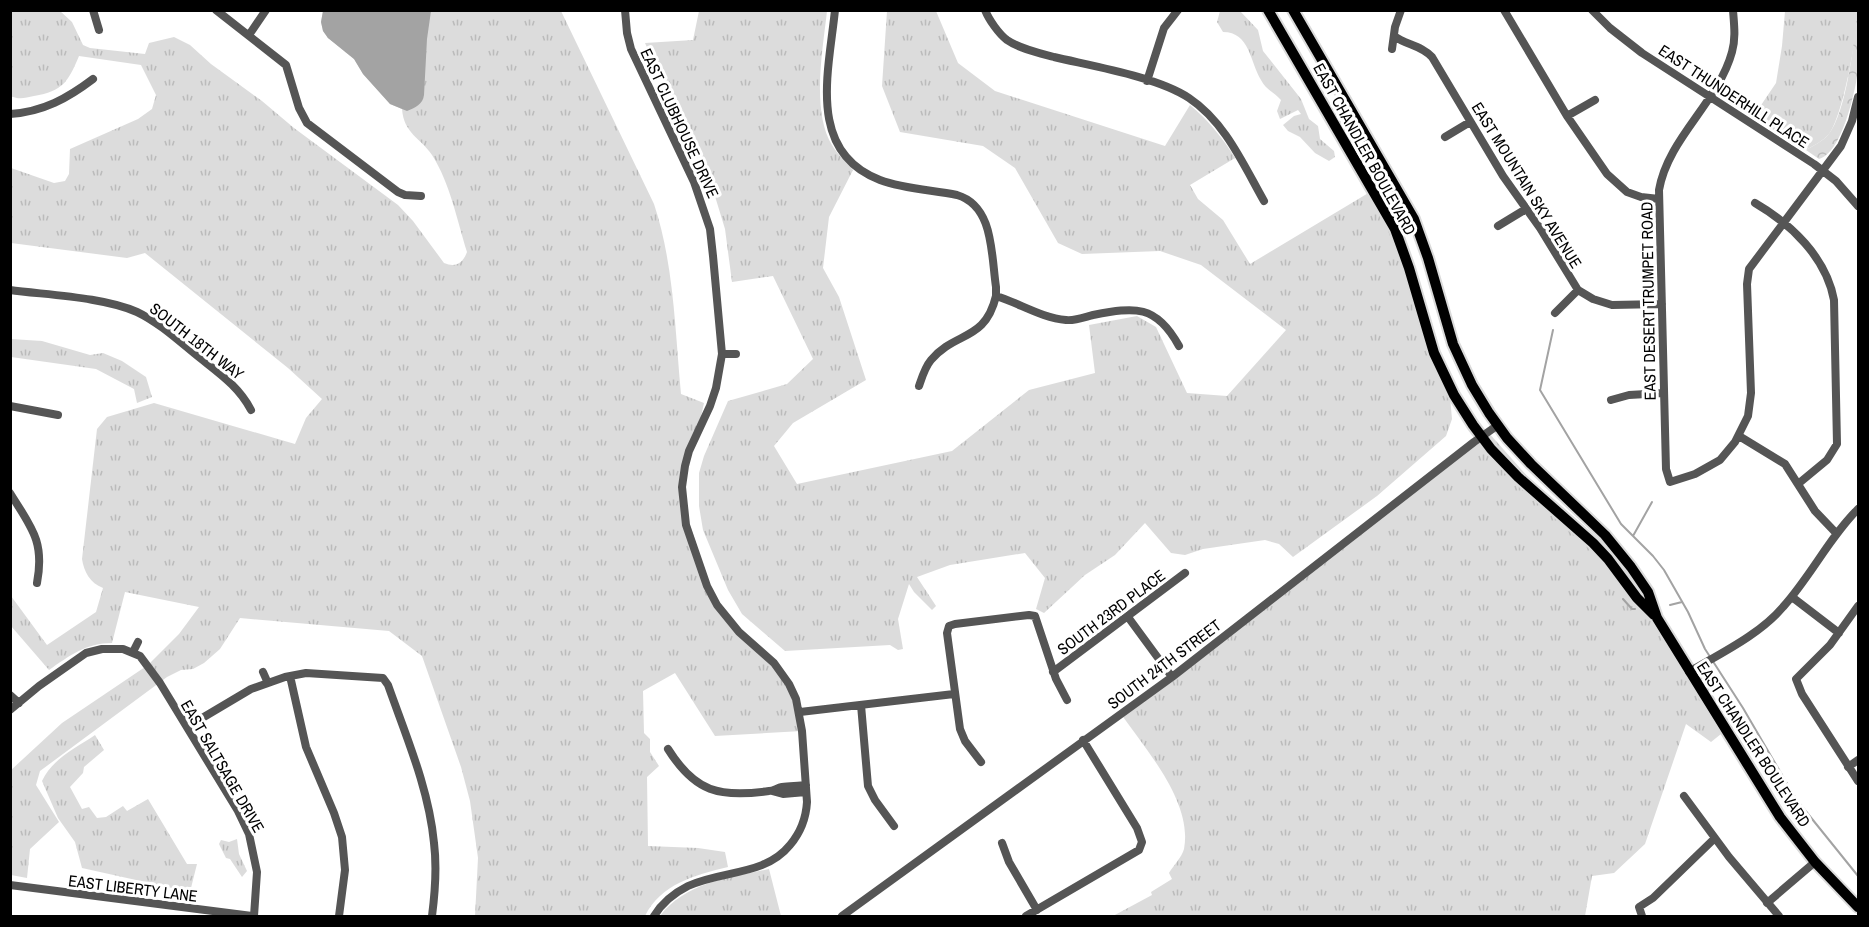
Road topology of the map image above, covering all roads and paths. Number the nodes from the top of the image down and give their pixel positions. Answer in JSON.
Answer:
{"nodes":[{"id":1,"x":93,"y":10,"type":"edge"},
{"id":2,"x":216,"y":10,"type":"edge"},
{"id":3,"x":266,"y":10,"type":"edge"},
{"id":4,"x":625,"y":10,"type":"edge"},
{"id":5,"x":835,"y":10,"type":"edge"},
{"id":6,"x":985,"y":10,"type":"edge"},
{"id":7,"x":1268,"y":10,"type":"edge"},
{"id":8,"x":1293,"y":10,"type":"edge"},
{"id":9,"x":1401,"y":10,"type":"edge"},
{"id":10,"x":1504,"y":10,"type":"edge"},
{"id":11,"x":1592,"y":10,"type":"edge"},
{"id":12,"x":1733,"y":10,"type":"edge"},
{"id":13,"x":1178,"y":11,"type":"edge"},
{"id":14,"x":99,"y":30,"type":"dead end"},
{"id":15,"x":249,"y":35,"type":"junction"},
{"id":16,"x":1395,"y":36,"type":"junction"},
{"id":17,"x":1392,"y":49,"type":"dead end"},
{"id":18,"x":93,"y":79,"type":"dead end"},
{"id":19,"x":1147,"y":81,"type":"junction"},
{"id":20,"x":1709,"y":97,"type":"junction"},
{"id":21,"x":1858,"y":97,"type":"edge"},
{"id":22,"x":1595,"y":100,"type":"dead end"},
{"id":23,"x":10,"y":114,"type":"edge"},
{"id":24,"x":1568,"y":116,"type":"junction"},
{"id":25,"x":1470,"y":122,"type":"junction"},
{"id":26,"x":1445,"y":137,"type":"dead end"},
{"id":27,"x":1824,"y":171,"type":"junction"},
{"id":28,"x":421,"y":196,"type":"dead end"},
{"id":29,"x":1659,"y":199,"type":"junction"},
{"id":30,"x":1264,"y":201,"type":"dead end"},
{"id":31,"x":1755,"y":203,"type":"dead end"},
{"id":32,"x":1858,"y":206,"type":"edge"},
{"id":33,"x":1526,"y":209,"type":"junction"},
{"id":34,"x":1783,"y":223,"type":"junction"},
{"id":35,"x":1498,"y":226,"type":"dead end"},
{"id":36,"x":10,"y":290,"type":"edge"},
{"id":37,"x":1578,"y":290,"type":"junction"},
{"id":38,"x":996,"y":296,"type":"junction"},
{"id":39,"x":1662,"y":304,"type":"junction"},
{"id":40,"x":1555,"y":313,"type":"dead end"},
{"id":41,"x":1179,"y":346,"type":"dead end"},
{"id":42,"x":722,"y":354,"type":"junction"},
{"id":43,"x":736,"y":354,"type":"dead end"},
{"id":44,"x":919,"y":386,"type":"dead end"},
{"id":45,"x":1664,"y":393,"type":"junction"},
{"id":46,"x":1611,"y":400,"type":"dead end"},
{"id":47,"x":10,"y":406,"type":"edge"},
{"id":48,"x":251,"y":410,"type":"dead end"},
{"id":49,"x":58,"y":415,"type":"dead end"},
{"id":50,"x":1498,"y":425,"type":"junction"},
{"id":51,"x":1482,"y":436,"type":"junction"},
{"id":52,"x":1739,"y":436,"type":"junction"},
{"id":53,"x":1798,"y":484,"type":"junction"},
{"id":54,"x":10,"y":493,"type":"edge"},
{"id":55,"x":1858,"y":509,"type":"edge"},
{"id":56,"x":1836,"y":533,"type":"junction"},
{"id":57,"x":1185,"y":573,"type":"dead end"},
{"id":58,"x":37,"y":583,"type":"dead end"},
{"id":59,"x":1792,"y":597,"type":"junction"},
{"id":60,"x":1858,"y":606,"type":"edge"},
{"id":61,"x":1128,"y":617,"type":"junction"},
{"id":62,"x":1657,"y":618,"type":"junction"},
{"id":63,"x":1839,"y":633,"type":"junction"},
{"id":64,"x":138,"y":642,"type":"dead end"},
{"id":65,"x":133,"y":652,"type":"junction"},
{"id":66,"x":263,"y":672,"type":"dead end"},
{"id":67,"x":1053,"y":672,"type":"junction"},
{"id":68,"x":1689,"y":672,"type":"junction"},
{"id":69,"x":290,"y":676,"type":"junction"},
{"id":70,"x":1172,"y":677,"type":"junction"},
{"id":71,"x":267,"y":681,"type":"junction"},
{"id":72,"x":10,"y":694,"type":"edge"},
{"id":73,"x":954,"y":694,"type":"junction"},
{"id":74,"x":1067,"y":700,"type":"dead end"},
{"id":75,"x":19,"y":703,"type":"junction"},
{"id":76,"x":861,"y":705,"type":"junction"},
{"id":77,"x":10,"y":711,"type":"edge"},
{"id":78,"x":800,"y":712,"type":"junction"},
{"id":79,"x":187,"y":727,"type":"junction"},
{"id":80,"x":1083,"y":740,"type":"junction"},
{"id":81,"x":668,"y":749,"type":"dead end"},
{"id":82,"x":1858,"y":760,"type":"edge"},
{"id":83,"x":981,"y":762,"type":"dead end"},
{"id":84,"x":1848,"y":767,"type":"junction"},
{"id":85,"x":1858,"y":781,"type":"edge"},
{"id":86,"x":806,"y":788,"type":"junction"},
{"id":87,"x":1684,"y":796,"type":"dead end"},
{"id":88,"x":894,"y":826,"type":"dead end"},
{"id":89,"x":1715,"y":838,"type":"junction"},
{"id":90,"x":1002,"y":843,"type":"dead end"},
{"id":91,"x":1815,"y":862,"type":"junction"},
{"id":92,"x":10,"y":885,"type":"edge"},
{"id":93,"x":1767,"y":903,"type":"junction"},
{"id":94,"x":1858,"y":907,"type":"edge"},
{"id":95,"x":340,"y":910,"type":"edge"},
{"id":96,"x":1036,"y":910,"type":"junction"},
{"id":97,"x":253,"y":916,"type":"edge"},
{"id":98,"x":432,"y":916,"type":"edge"},
{"id":99,"x":654,"y":916,"type":"edge"},
{"id":100,"x":842,"y":916,"type":"edge"},
{"id":101,"x":1026,"y":916,"type":"edge"},
{"id":102,"x":1642,"y":916,"type":"edge"},
{"id":103,"x":1779,"y":916,"type":"edge"}],
"edges":[{"from":1,"to":14,"type":"street"},
{"from":2,"to":15,"type":"street"},
{"from":3,"to":15,"type":"street"},
{"from":4,"to":42,"type":"street","name":"EAST CLUBHOUSE DRIVE"},
{"from":5,"to":38,"type":"street"},
{"from":6,"to":19,"type":"street"},
{"from":7,"to":51,"type":"main road","name":"EAST CHANDLER BOULEVARD"},
{"from":8,"to":50,"type":"main road","name":"EAST CHANDLER BOULEVARD"},
{"from":9,"to":16,"type":"street"},
{"from":10,"to":24,"type":"street"},
{"from":11,"to":20,"type":"street","name":"EAST THUNDERHILL PLACE"},
{"from":12,"to":20,"type":"street","name":"EAST DESERT TRUMPET ROAD"},
{"from":13,"to":19,"type":"street"},
{"from":15,"to":28,"type":"street"},
{"from":16,"to":17,"type":"street"},
{"from":16,"to":25,"type":"street","name":"EAST MOUNTAIN SKY AVENUE"},
{"from":18,"to":23,"type":"street"},
{"from":19,"to":30,"type":"street"},
{"from":20,"to":27,"type":"street","name":"EAST THUNDERHILL PLACE"},
{"from":20,"to":29,"type":"street","name":"EAST DESERT TRUMPET ROAD"},
{"from":21,"to":27,"type":"street"},
{"from":22,"to":24,"type":"street"},
{"from":24,"to":29,"type":"street"},
{"from":25,"to":26,"type":"street"},
{"from":25,"to":33,"type":"street","name":"EAST MOUNTAIN SKY AVENUE"},
{"from":27,"to":32,"type":"street","name":"EAST THUNDERHILL PLACE"},
{"from":27,"to":34,"type":"street"},
{"from":29,"to":39,"type":"street","name":"EAST DESERT TRUMPET ROAD"},
{"from":31,"to":34,"type":"street"},
{"from":33,"to":35,"type":"street"},
{"from":33,"to":37,"type":"street","name":"EAST MOUNTAIN SKY AVENUE"},
{"from":34,"to":52,"type":"street"},
{"from":34,"to":53,"type":"street"},
{"from":36,"to":48,"type":"street","name":"SOUTH 18TH WAY"},
{"from":37,"to":39,"type":"street","name":"EAST MOUNTAIN SKY AVENUE"},
{"from":37,"to":40,"type":"street"},
{"from":38,"to":41,"type":"street"},
{"from":38,"to":44,"type":"street"},
{"from":39,"to":45,"type":"street","name":"EAST DESERT TRUMPET ROAD"},
{"from":42,"to":43,"type":"street"},
{"from":42,"to":78,"type":"street","name":"EAST CLUBHOUSE DRIVE"},
{"from":45,"to":46,"type":"street"},
{"from":45,"to":52,"type":"street","name":"EAST DESERT TRUMPET ROAD"},
{"from":47,"to":49,"type":"street"},
{"from":50,"to":51,"type":"street","name":"SOUTH 24TH STREET"},
{"from":50,"to":62,"type":"main road","name":"EAST CHANDLER BOULEVARD"},
{"from":51,"to":62,"type":"main road","name":"EAST CHANDLER BOULEVARD"},
{"from":51,"to":70,"type":"street","name":"SOUTH 24TH STREET"},
{"from":52,"to":53,"type":"street"},
{"from":53,"to":56,"type":"street"},
{"from":54,"to":58,"type":"street"},
{"from":55,"to":56,"type":"street"},
{"from":56,"to":59,"type":"street"},
{"from":57,"to":61,"type":"street","name":"SOUTH 23RD PLACE"},
{"from":59,"to":63,"type":"street"},
{"from":59,"to":68,"type":"street"},
{"from":60,"to":63,"type":"street"},
{"from":61,"to":67,"type":"street","name":"SOUTH 23RD PLACE"},
{"from":61,"to":70,"type":"street"},
{"from":62,"to":68,"type":"main road","name":"EAST CHANDLER BOULEVARD"},
{"from":63,"to":84,"type":"street"},
{"from":64,"to":65,"type":"street"},
{"from":65,"to":75,"type":"street"},
{"from":65,"to":79,"type":"street","name":"EAST SALTSAGE DRIVE"},
{"from":66,"to":71,"type":"street"},
{"from":67,"to":73,"type":"street"},
{"from":67,"to":74,"type":"street"},
{"from":68,"to":91,"type":"main road","name":"EAST CHANDLER BOULEVARD"},
{"from":69,"to":71,"type":"street"},
{"from":69,"to":95,"type":"street"},
{"from":69,"to":98,"type":"street"},
{"from":70,"to":80,"type":"street","name":"SOUTH 24TH STREET"},
{"from":71,"to":79,"type":"street"},
{"from":72,"to":75,"type":"street"},
{"from":73,"to":76,"type":"street"},
{"from":73,"to":83,"type":"street"},
{"from":75,"to":77,"type":"street"},
{"from":76,"to":78,"type":"street"},
{"from":76,"to":88,"type":"street"},
{"from":78,"to":86,"type":"street","name":"EAST CLUBHOUSE DRIVE"},
{"from":79,"to":97,"type":"street","name":"EAST SALTSAGE DRIVE"},
{"from":80,"to":96,"type":"street"},
{"from":80,"to":100,"type":"street","name":"SOUTH 24TH STREET"},
{"from":81,"to":86,"type":"street"},
{"from":82,"to":84,"type":"street"},
{"from":84,"to":85,"type":"street"},
{"from":86,"to":99,"type":"street","name":"EAST CLUBHOUSE DRIVE"},
{"from":87,"to":89,"type":"street"},
{"from":89,"to":93,"type":"street"},
{"from":89,"to":102,"type":"street"},
{"from":90,"to":96,"type":"street"},
{"from":91,"to":93,"type":"street"},
{"from":91,"to":94,"type":"main road","name":"EAST CHANDLER BOULEVARD"},
{"from":92,"to":97,"type":"street","name":"EAST LIBERTY LANE"},
{"from":93,"to":103,"type":"street"},
{"from":96,"to":101,"type":"street"}]}
